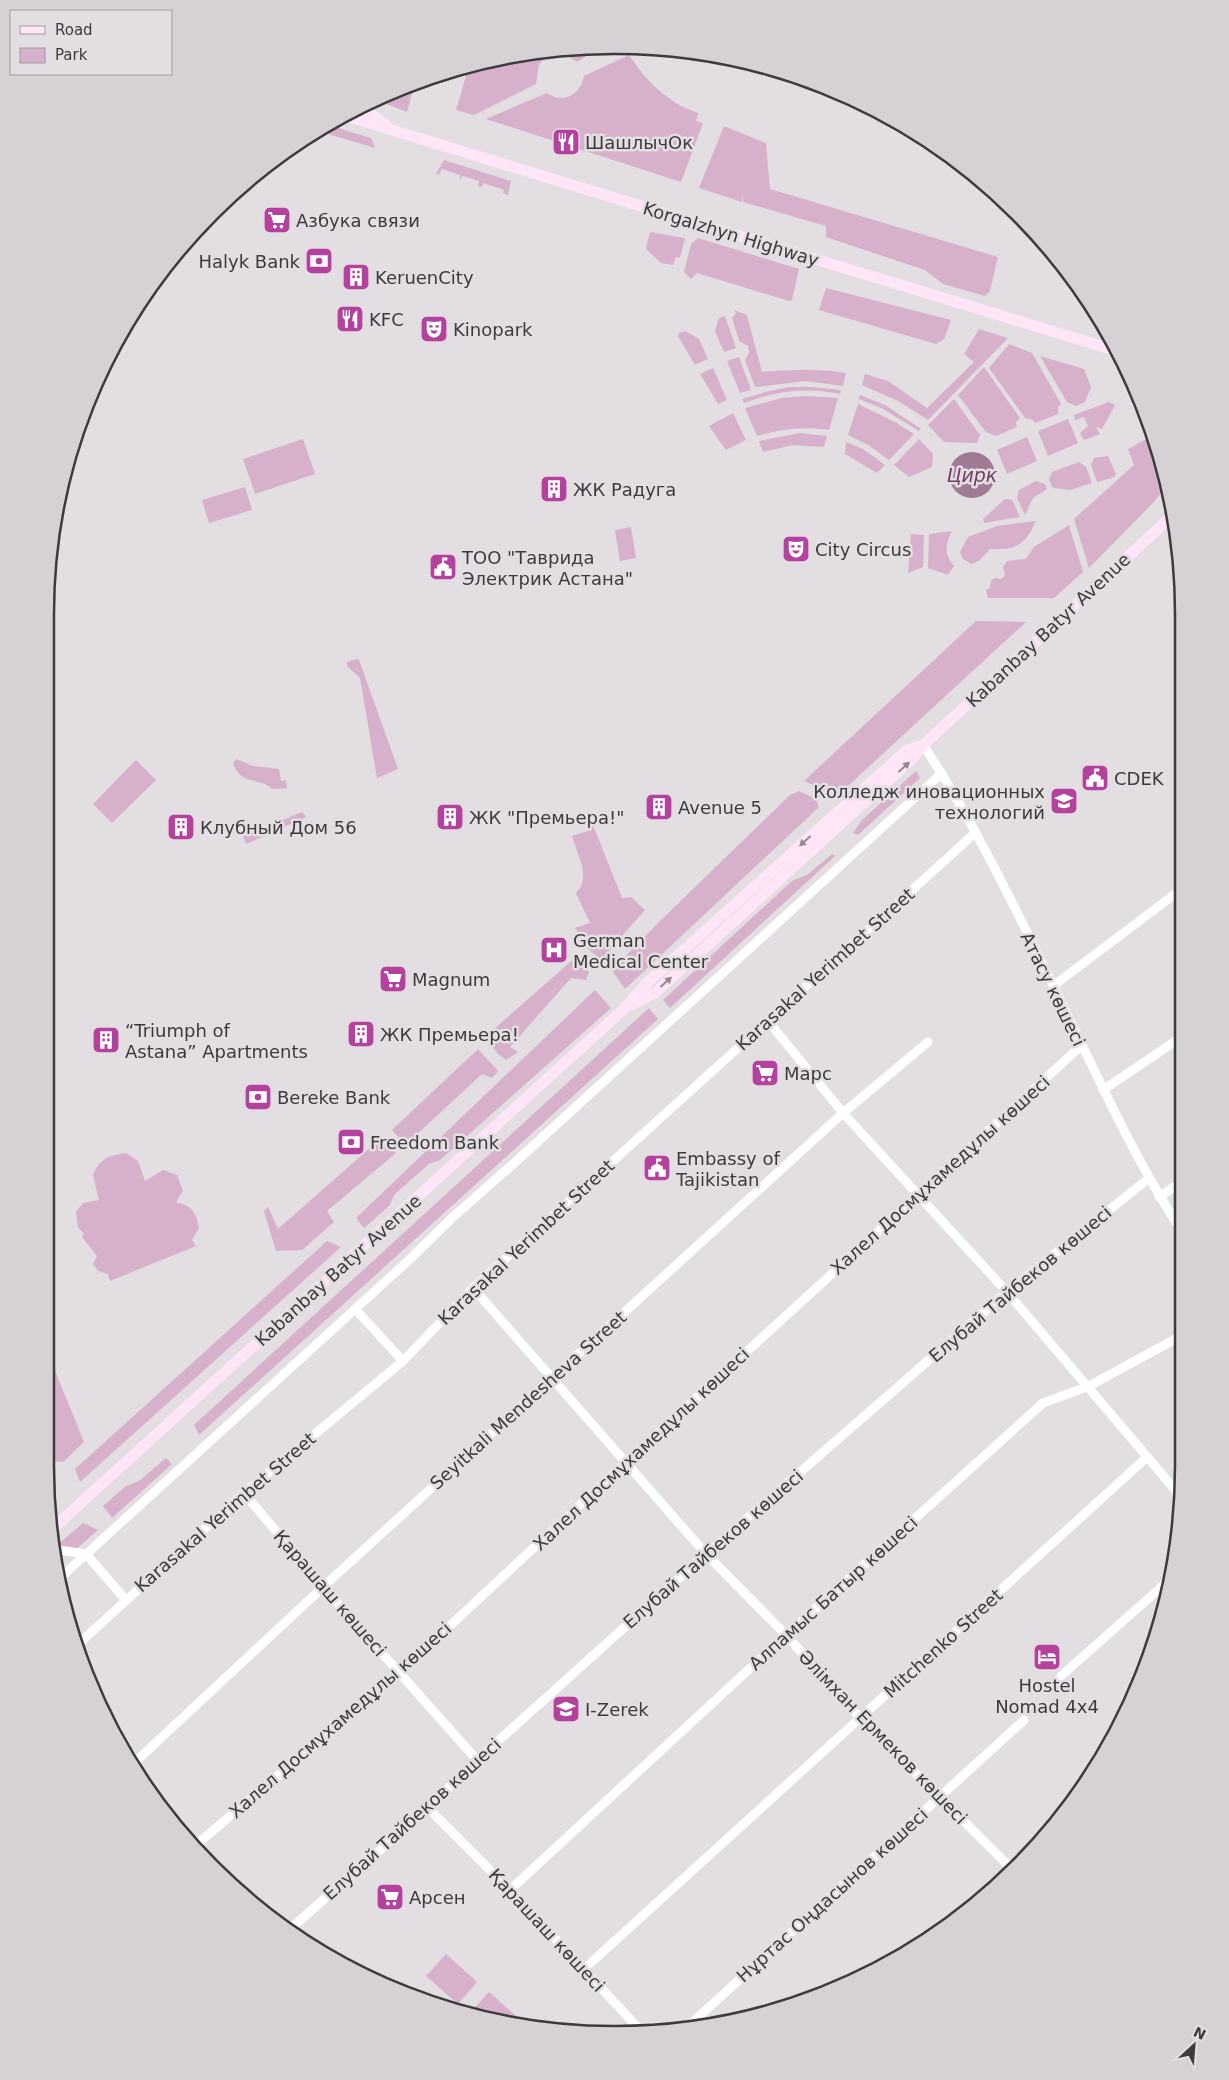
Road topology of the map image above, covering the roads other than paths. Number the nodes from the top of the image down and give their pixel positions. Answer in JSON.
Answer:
{"nodes":[{"id":1,"x":368,"y":111,"type":"edge"},
{"id":2,"x":354,"y":118,"type":"edge"},
{"id":3,"x":395,"y":131,"type":"junction"},
{"id":4,"x":1108,"y":348,"type":"edge"},
{"id":5,"x":1167,"y":520,"type":"edge"},
{"id":6,"x":923,"y":745,"type":"junction"},
{"id":7,"x":942,"y":773,"type":"junction"},
{"id":8,"x":975,"y":833,"type":"junction"},
{"id":9,"x":1175,"y":894,"type":"edge"},
{"id":10,"x":1054,"y":986,"type":"junction"},
{"id":11,"x":768,"y":1020,"type":"junction"},
{"id":12,"x":1175,"y":1041,"type":"edge"},
{"id":13,"x":928,"y":1042,"type":"dead end"},
{"id":14,"x":1081,"y":1046,"type":"junction"},
{"id":15,"x":1103,"y":1090,"type":"junction"},
{"id":16,"x":843,"y":1113,"type":"junction"},
{"id":17,"x":1148,"y":1179,"type":"junction"},
{"id":18,"x":1175,"y":1186,"type":"edge"},
{"id":19,"x":918,"y":1195,"type":"junction"},
{"id":20,"x":1159,"y":1197,"type":"junction"},
{"id":21,"x":1175,"y":1221,"type":"edge"},
{"id":22,"x":473,"y":1288,"type":"junction"},
{"id":23,"x":1007,"y":1292,"type":"junction"},
{"id":24,"x":355,"y":1309,"type":"junction"},
{"id":25,"x":1175,"y":1339,"type":"edge"},
{"id":26,"x":402,"y":1360,"type":"junction"},
{"id":27,"x":553,"y":1378,"type":"junction"},
{"id":28,"x":1089,"y":1386,"type":"junction"},
{"id":29,"x":1146,"y":1458,"type":"junction"},
{"id":30,"x":624,"y":1463,"type":"junction"},
{"id":31,"x":1174,"y":1489,"type":"edge"},
{"id":32,"x":244,"y":1492,"type":"junction"},
{"id":33,"x":57,"y":1524,"type":"edge"},
{"id":34,"x":61,"y":1550,"type":"edge"},
{"id":35,"x":86,"y":1554,"type":"junction"},
{"id":36,"x":706,"y":1554,"type":"junction"},
{"id":37,"x":65,"y":1574,"type":"edge"},
{"id":38,"x":323,"y":1587,"type":"junction"},
{"id":39,"x":1161,"y":1587,"type":"edge"},
{"id":40,"x":125,"y":1599,"type":"junction"},
{"id":41,"x":786,"y":1635,"type":"junction"},
{"id":42,"x":82,"y":1640,"type":"edge"},
{"id":43,"x":399,"y":1673,"type":"junction"},
{"id":44,"x":1061,"y":1676,"type":"dead end"},
{"id":45,"x":860,"y":1718,"type":"junction"},
{"id":46,"x":1024,"y":1720,"type":"dead end"},
{"id":47,"x":137,"y":1759,"type":"edge"},
{"id":48,"x":477,"y":1760,"type":"junction"},
{"id":49,"x":939,"y":1798,"type":"junction"},
{"id":50,"x":428,"y":1808,"type":"junction"},
{"id":51,"x":200,"y":1842,"type":"edge"},
{"id":52,"x":1008,"y":1865,"type":"edge"},
{"id":53,"x":510,"y":1890,"type":"junction"},
{"id":54,"x":294,"y":1925,"type":"edge"},
{"id":55,"x":584,"y":1969,"type":"junction"},
{"id":56,"x":695,"y":2020,"type":"edge"},
{"id":57,"x":636,"y":2025,"type":"edge"}],
"edges":[{"from":1,"to":3,"type":"main road"},
{"from":2,"to":3,"type":"main road","name":"Korgalzhyn Highway"},
{"from":3,"to":4,"type":"main road","name":"Korgalzhyn Highway"},
{"from":5,"to":6,"type":"main road","name":"Kabanbay Batyr Avenue"},
{"from":6,"to":7,"type":"street","name":"Атасу көшесі"},
{"from":6,"to":33,"type":"main road","name":"Kabanbay Batyr Avenue"},
{"from":7,"to":8,"type":"street","name":"Атасу көшесі"},
{"from":7,"to":24,"type":"street"},
{"from":8,"to":10,"type":"street","name":"Атасу көшесі"},
{"from":8,"to":11,"type":"street","name":"Karasakal Yerimbet Street"},
{"from":9,"to":10,"type":"street"},
{"from":10,"to":14,"type":"street","name":"Атасу көшесі"},
{"from":11,"to":16,"type":"street"},
{"from":11,"to":22,"type":"street","name":"Karasakal Yerimbet Street"},
{"from":12,"to":15,"type":"street"},
{"from":13,"to":16,"type":"street","name":"Seyitkali Mendesheva Street"},
{"from":14,"to":15,"type":"street","name":"Атасу көшесі"},
{"from":14,"to":19,"type":"street","name":"Халел Досмұхамедұлы көшесі"},
{"from":15,"to":17,"type":"street","name":"Атасу көшесі"},
{"from":16,"to":19,"type":"street"},
{"from":16,"to":27,"type":"street","name":"Seyitkali Mendesheva Street"},
{"from":17,"to":20,"type":"street","name":"Атасу көшесі"},
{"from":17,"to":23,"type":"street","name":"Елубай Тайбеков көшесі"},
{"from":18,"to":20,"type":"street"},
{"from":19,"to":23,"type":"street"},
{"from":19,"to":30,"type":"street","name":"Халел Досмұхамедұлы көшесі"},
{"from":20,"to":21,"type":"street","name":"Атасу көшесі"},
{"from":22,"to":26,"type":"street","name":"Karasakal Yerimbet Street"},
{"from":22,"to":27,"type":"street","name":"Әлімхан Ермеков көшесі"},
{"from":23,"to":28,"type":"street"},
{"from":23,"to":36,"type":"street","name":"Елубай Тайбеков көшесі"},
{"from":24,"to":26,"type":"street"},
{"from":24,"to":35,"type":"street"},
{"from":25,"to":28,"type":"street","name":"Алпамыс Батыр көшесі"},
{"from":26,"to":32,"type":"street","name":"Karasakal Yerimbet Street"},
{"from":27,"to":30,"type":"street","name":"Әлімхан Ермеков көшесі"},
{"from":27,"to":38,"type":"street","name":"Seyitkali Mendesheva Street"},
{"from":28,"to":29,"type":"street"},
{"from":28,"to":41,"type":"street","name":"Алпамыс Батыр көшесі"},
{"from":29,"to":31,"type":"street"},
{"from":29,"to":45,"type":"street","name":"Mitchenko Street"},
{"from":30,"to":36,"type":"street","name":"Әлімхан Ермеков көшесі"},
{"from":30,"to":43,"type":"street","name":"Халел Досмұхамедұлы көшесі"},
{"from":32,"to":38,"type":"street","name":"Қарашаш көшесі"},
{"from":32,"to":40,"type":"street","name":"Karasakal Yerimbet Street"},
{"from":34,"to":35,"type":"street"},
{"from":35,"to":37,"type":"street"},
{"from":35,"to":40,"type":"street"},
{"from":36,"to":41,"type":"street","name":"Әлімхан Ермеков көшесі"},
{"from":36,"to":48,"type":"street","name":"Елубай Тайбеков көшесі"},
{"from":38,"to":43,"type":"street","name":"Қарашаш көшесі"},
{"from":38,"to":47,"type":"street","name":"Seyitkali Mendesheva Street"},
{"from":39,"to":44,"type":"street"},
{"from":40,"to":42,"type":"street","name":"Karasakal Yerimbet Street"},
{"from":41,"to":45,"type":"street","name":"Әлімхан Ермеков көшесі"},
{"from":41,"to":53,"type":"street","name":"Алпамыс Батыр көшесі"},
{"from":43,"to":48,"type":"street","name":"Қарашаш көшесі"},
{"from":43,"to":51,"type":"street","name":"Халел Досмұхамедұлы көшесі"},
{"from":45,"to":49,"type":"street","name":"Әлімхан Ермеков көшесі"},
{"from":45,"to":55,"type":"street","name":"Mitchenko Street"},
{"from":46,"to":49,"type":"street","name":"Нұртас Оңдасынов көшесі"},
{"from":48,"to":50,"type":"street","name":"Елубай Тайбеков көшесі"},
{"from":49,"to":52,"type":"street","name":"Әлімхан Ермеков көшесі"},
{"from":49,"to":56,"type":"street","name":"Нұртас Оңдасынов көшесі"},
{"from":50,"to":53,"type":"street","name":"Қарашаш көшесі"},
{"from":50,"to":54,"type":"street","name":"Елубай Тайбеков көшесі"},
{"from":53,"to":55,"type":"street","name":"Қарашаш көшесі"},
{"from":55,"to":57,"type":"street","name":"Қарашаш көшесі"}]}
